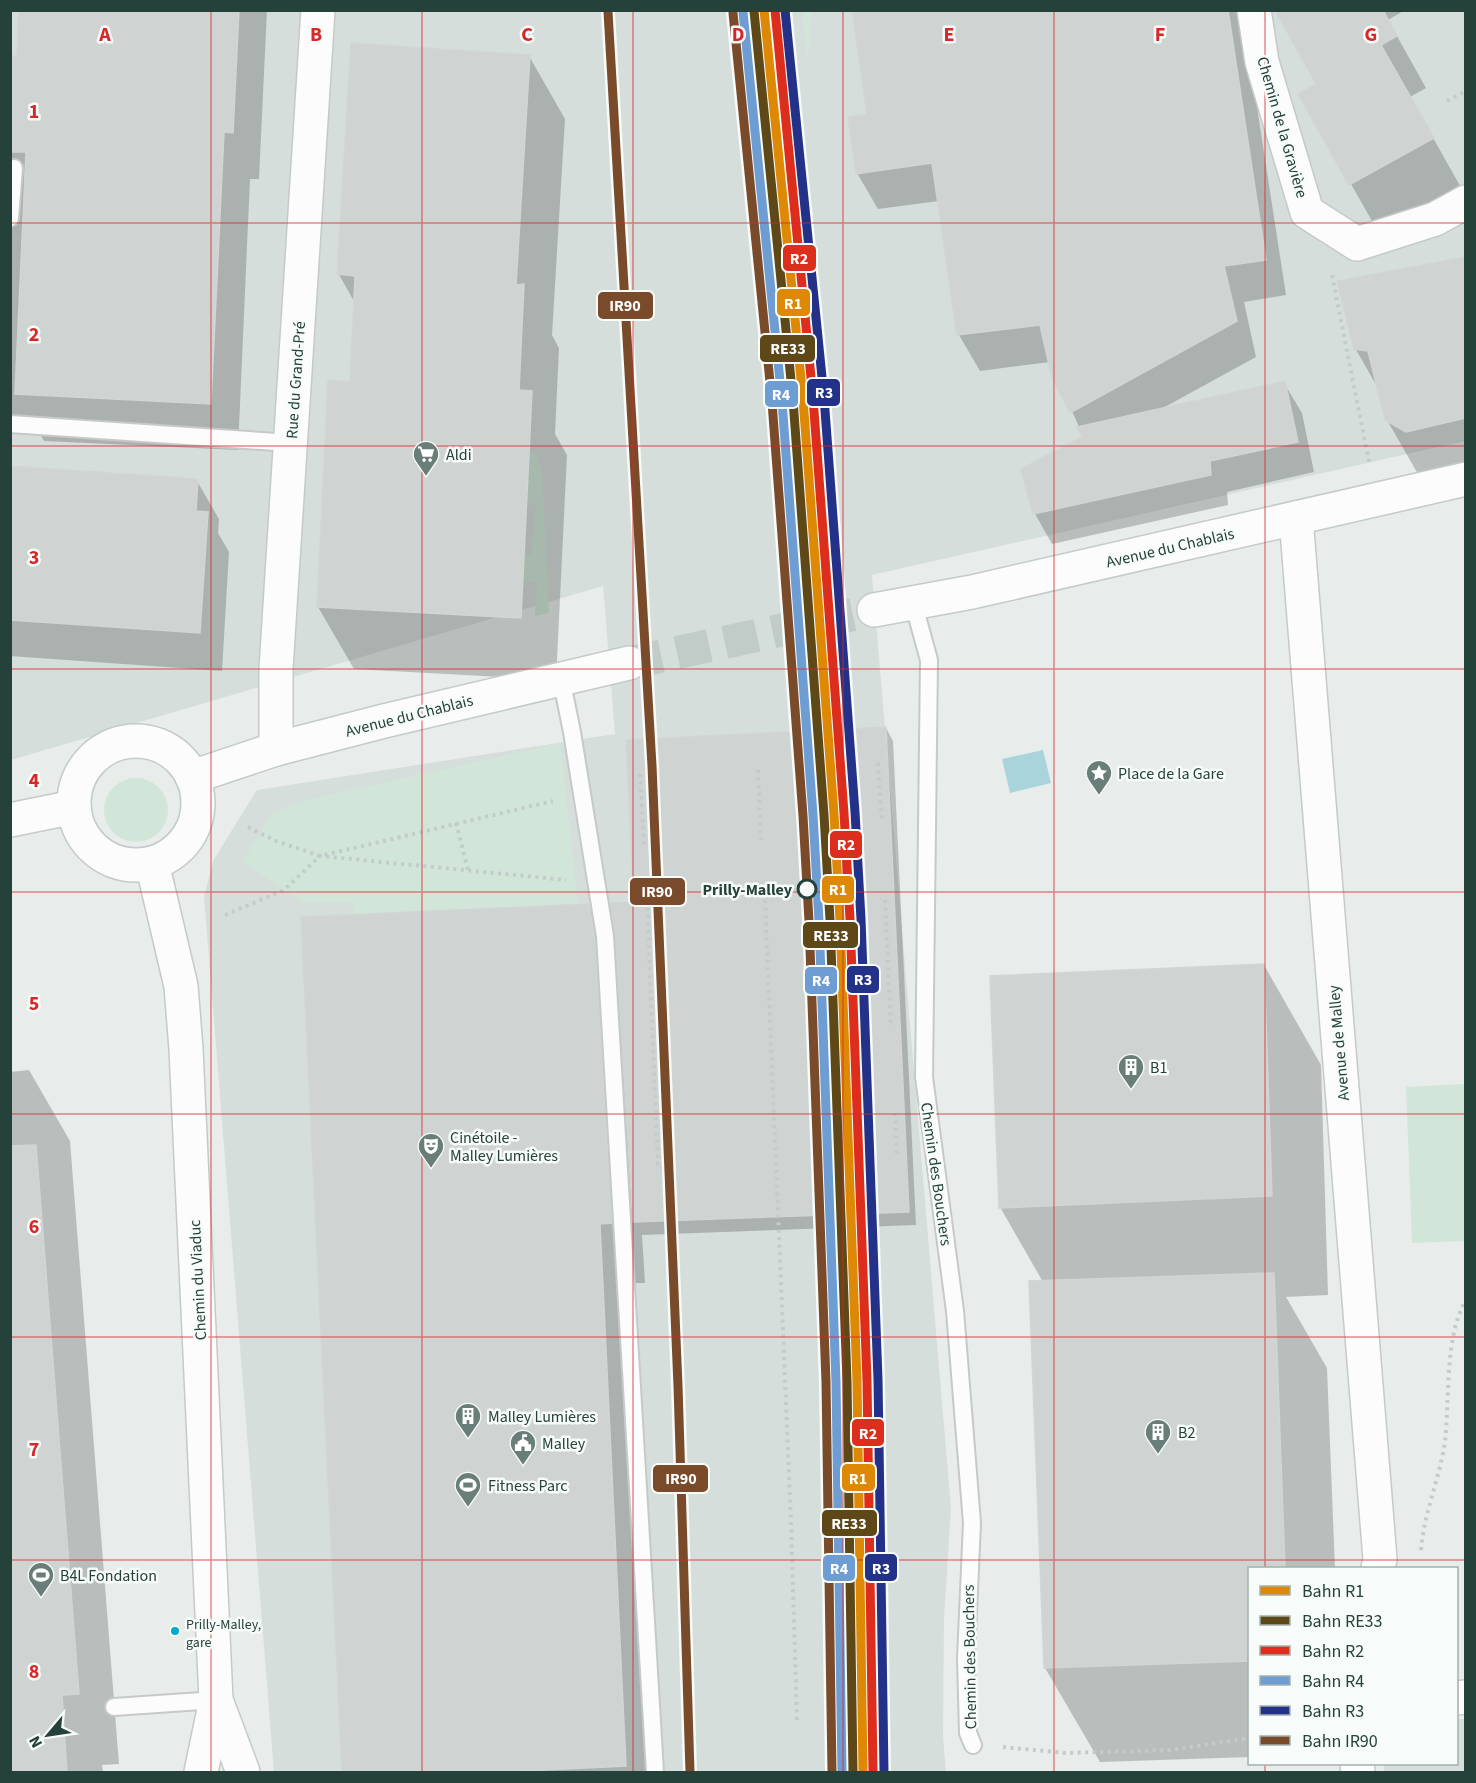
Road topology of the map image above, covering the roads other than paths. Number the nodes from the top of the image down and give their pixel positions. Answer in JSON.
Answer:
{"nodes":[{"id":1,"x":318,"y":10,"type":"edge"},
{"id":2,"x":1254,"y":10,"type":"edge"},
{"id":3,"x":14,"y":168,"type":"dead end"},
{"id":4,"x":1466,"y":202,"type":"edge"},
{"id":5,"x":10,"y":218,"type":"edge"},
{"id":6,"x":10,"y":424,"type":"edge"},
{"id":7,"x":291,"y":443,"type":"junction"},
{"id":8,"x":1466,"y":479,"type":"edge"},
{"id":9,"x":1296,"y":518,"type":"junction"},
{"id":10,"x":913,"y":602,"type":"junction"},
{"id":11,"x":874,"y":610,"type":"tunnel mouth"},
{"id":12,"x":629,"y":663,"type":"tunnel mouth"},
{"id":13,"x":561,"y":678,"type":"junction"},
{"id":14,"x":276,"y":749,"type":"junction"},
{"id":15,"x":192,"y":777,"type":"junction"},
{"id":16,"x":74,"y":807,"type":"junction"},
{"id":17,"x":10,"y":820,"type":"edge"},
{"id":18,"x":152,"y":863,"type":"junction"},
{"id":19,"x":1378,"y":1567,"type":"edge"},
{"id":20,"x":216,"y":1700,"type":"junction"},
{"id":21,"x":114,"y":1707,"type":"dead end"},
{"id":22,"x":974,"y":1745,"type":"dead end"},
{"id":23,"x":201,"y":1773,"type":"edge"},
{"id":24,"x":243,"y":1773,"type":"edge"},
{"id":25,"x":655,"y":1773,"type":"edge"}],
"edges":[{"from":1,"to":7,"type":"street","name":"Rue du Grand-Pré"},
{"from":2,"to":4,"type":"street","name":"Chemin de la Gravière"},
{"from":3,"to":5,"type":"lane"},
{"from":6,"to":7,"type":"lane"},
{"from":7,"to":14,"type":"street","name":"Rue du Grand-Pré"},
{"from":8,"to":9,"type":"street","name":"Avenue du Chablais"},
{"from":9,"to":10,"type":"street","name":"Avenue du Chablais"},
{"from":9,"to":19,"type":"street","name":"Avenue de Malley"},
{"from":10,"to":11,"type":"street","name":"Avenue du Chablais"},
{"from":10,"to":22,"type":"lane","name":"Chemin des Bouchers"},
{"from":12,"to":13,"type":"street","name":"Avenue du Chablais"},
{"from":13,"to":14,"type":"street","name":"Avenue du Chablais"},
{"from":13,"to":25,"type":"lane"},
{"from":14,"to":15,"type":"street","name":"Avenue du Chablais"},
{"from":15,"to":16,"type":"street"},
{"from":15,"to":18,"type":"street"},
{"from":16,"to":17,"type":"street"},
{"from":16,"to":18,"type":"street"},
{"from":18,"to":20,"type":"street","name":"Chemin du Viaduc"},
{"from":20,"to":21,"type":"lane"},
{"from":20,"to":23,"type":"street","name":"Chemin du Viaduc"},
{"from":20,"to":24,"type":"street","name":"Chemin du Viaduc"}]}
